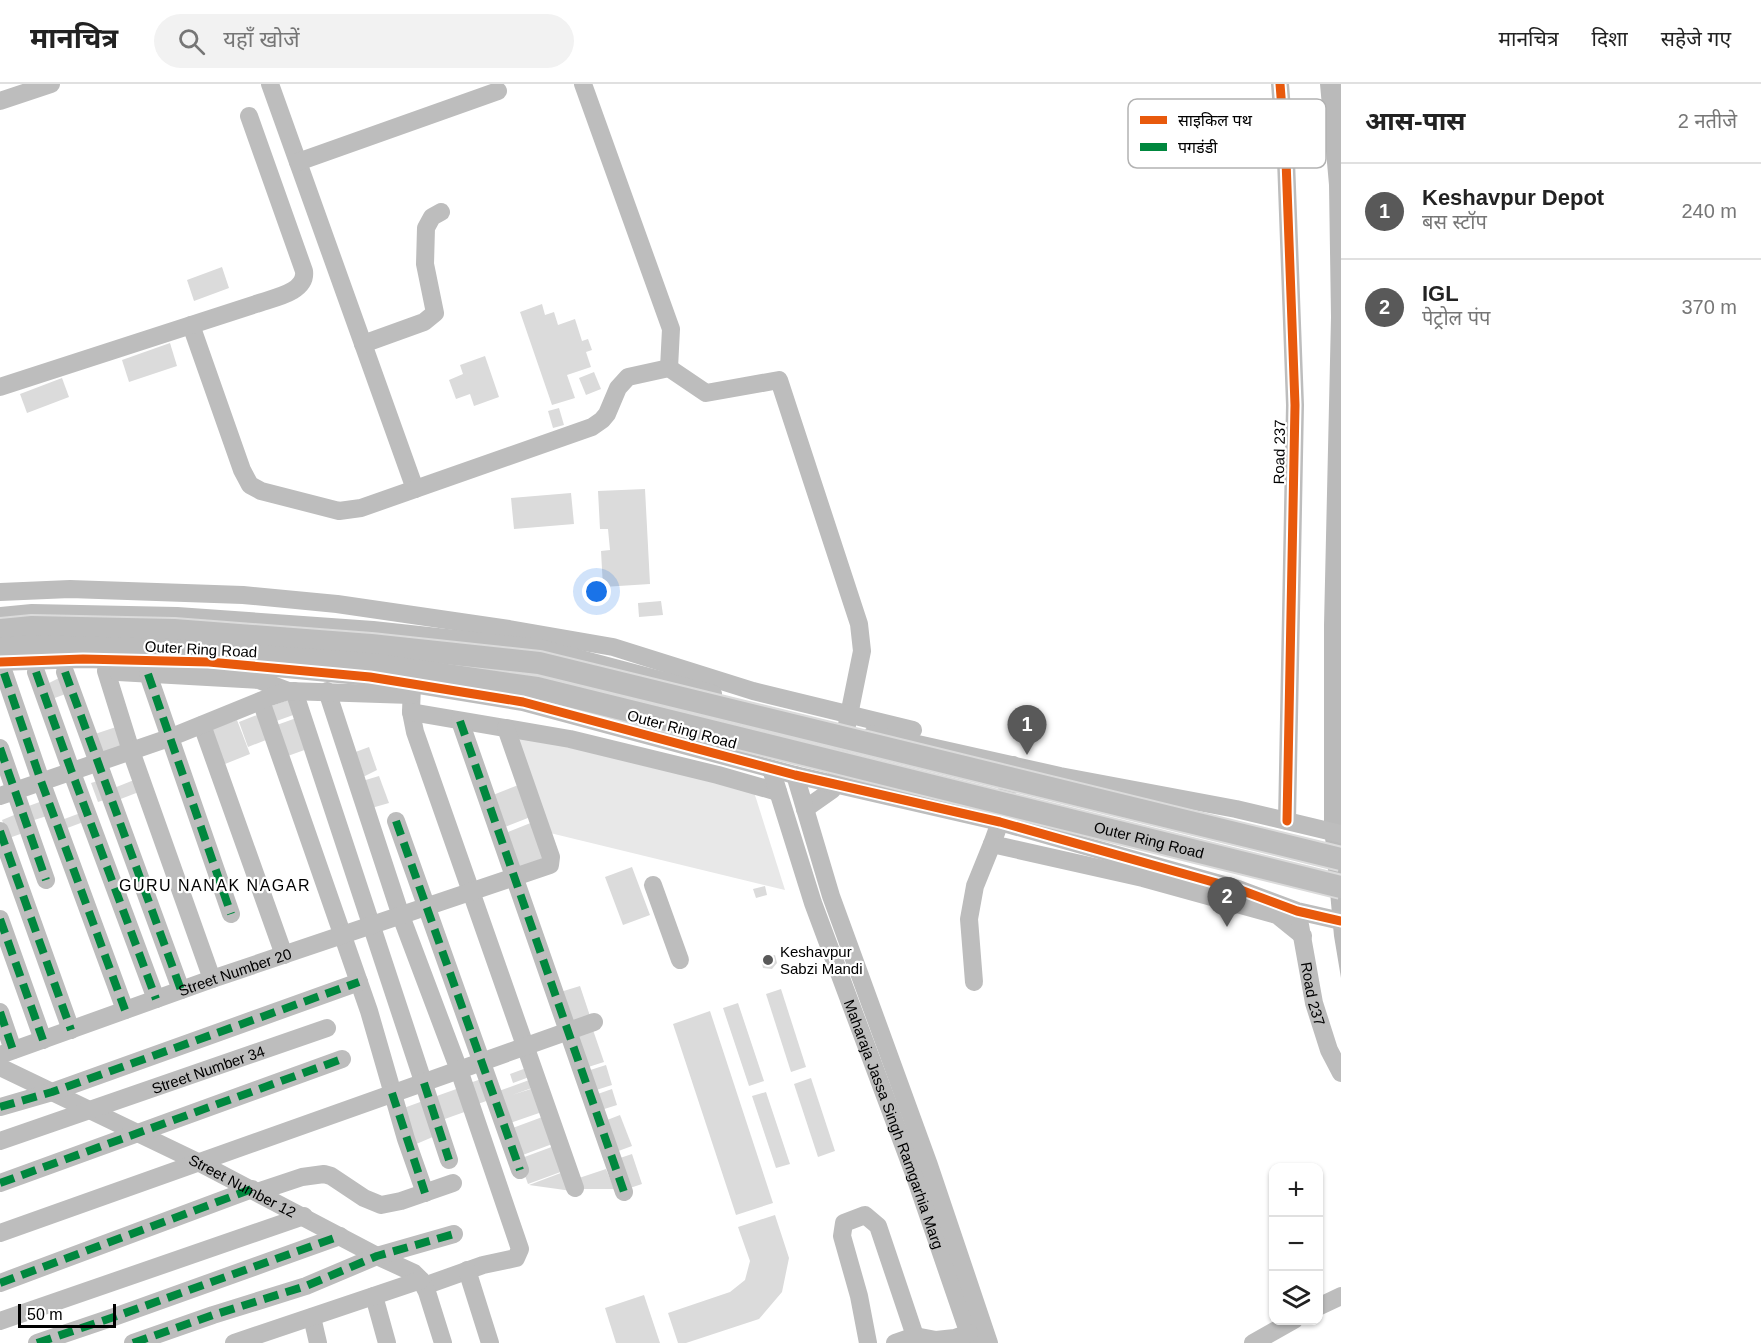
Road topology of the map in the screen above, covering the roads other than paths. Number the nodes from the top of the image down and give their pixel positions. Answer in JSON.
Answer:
{"nodes":[{"id":1,"x":51,"y":84,"type":"edge"},
{"id":2,"x":270,"y":84,"type":"edge"},
{"id":3,"x":583,"y":84,"type":"edge"},
{"id":4,"x":1280,"y":84,"type":"edge"},
{"id":5,"x":498,"y":91,"type":"dead end"},
{"id":6,"x":1281,"y":99,"type":"edge"},
{"id":7,"x":0,"y":101,"type":"edge"},
{"id":8,"x":249,"y":116,"type":"dead end"},
{"id":9,"x":298,"y":162,"type":"junction"},
{"id":10,"x":1286,"y":168,"type":"edge"},
{"id":11,"x":441,"y":212,"type":"dead end"},
{"id":12,"x":191,"y":325,"type":"junction"},
{"id":13,"x":363,"y":344,"type":"junction"},
{"id":14,"x":669,"y":368,"type":"junction"},
{"id":15,"x":0,"y":387,"type":"edge"},
{"id":16,"x":415,"y":489,"type":"junction"},
{"id":17,"x":0,"y":592,"type":"edge"},
{"id":18,"x":0,"y":616,"type":"edge"},
{"id":19,"x":0,"y":630,"type":"edge"},
{"id":20,"x":0,"y":649,"type":"edge"},
{"id":21,"x":1,"y":669,"type":"edge"},
{"id":22,"x":106,"y":671,"type":"junction"},
{"id":23,"x":36,"y":672,"type":"junction"},
{"id":24,"x":65,"y":672,"type":"junction"},
{"id":25,"x":627,"y":672,"type":"junction"},
{"id":26,"x":148,"y":674,"type":"junction"},
{"id":27,"x":291,"y":691,"type":"junction"},
{"id":28,"x":327,"y":691,"type":"junction"},
{"id":29,"x":411,"y":697,"type":"junction"},
{"id":30,"x":261,"y":701,"type":"junction"},
{"id":31,"x":460,"y":721,"type":"junction"},
{"id":32,"x":848,"y":721,"type":"junction"},
{"id":33,"x":202,"y":725,"type":"junction"},
{"id":34,"x":612,"y":726,"type":"junction"},
{"id":35,"x":506,"y":728,"type":"junction"},
{"id":36,"x":169,"y":738,"type":"junction"},
{"id":37,"x":926,"y":746,"type":"junction"},
{"id":38,"x":0,"y":748,"type":"edge"},
{"id":39,"x":131,"y":751,"type":"junction"},
{"id":40,"x":100,"y":762,"type":"junction"},
{"id":41,"x":1013,"y":765,"type":"junction"},
{"id":42,"x":771,"y":769,"type":"junction"},
{"id":43,"x":71,"y":770,"type":"junction"},
{"id":44,"x":795,"y":775,"type":"junction"},
{"id":45,"x":1060,"y":776,"type":"junction"},
{"id":46,"x":41,"y":781,"type":"junction"},
{"id":47,"x":835,"y":784,"type":"junction"},
{"id":48,"x":778,"y":792,"type":"junction"},
{"id":49,"x":7,"y":793,"type":"edge"},
{"id":50,"x":910,"y":801,"type":"junction"},
{"id":51,"x":805,"y":809,"type":"junction"},
{"id":52,"x":396,"y":821,"type":"dead end"},
{"id":53,"x":1287,"y":821,"type":"junction"},
{"id":54,"x":1000,"y":822,"type":"junction"},
{"id":55,"x":0,"y":831,"type":"edge"},
{"id":56,"x":1341,"y":834,"type":"edge"},
{"id":57,"x":992,"y":844,"type":"junction"},
{"id":58,"x":1341,"y":859,"type":"edge"},
{"id":59,"x":514,"y":878,"type":"junction"},
{"id":60,"x":46,"y":880,"type":"dead end"},
{"id":61,"x":653,"y":885,"type":"dead end"},
{"id":62,"x":1341,"y":887,"type":"edge"},
{"id":63,"x":472,"y":892,"type":"junction"},
{"id":64,"x":831,"y":896,"type":"junction"},
{"id":65,"x":813,"y":903,"type":"junction"},
{"id":66,"x":428,"y":907,"type":"junction"},
{"id":67,"x":1306,"y":913,"type":"junction"},
{"id":68,"x":231,"y":914,"type":"dead end"},
{"id":69,"x":401,"y":916,"type":"junction"},
{"id":70,"x":0,"y":919,"type":"edge"},
{"id":71,"x":1341,"y":921,"type":"edge"},
{"id":72,"x":373,"y":926,"type":"junction"},
{"id":73,"x":342,"y":936,"type":"junction"},
{"id":74,"x":1303,"y":936,"type":"junction"},
{"id":75,"x":285,"y":955,"type":"junction"},
{"id":76,"x":680,"y":960,"type":"dead end"},
{"id":77,"x":212,"y":979,"type":"junction"},
{"id":78,"x":359,"y":982,"type":"junction"},
{"id":79,"x":974,"y":982,"type":"dead end"},
{"id":80,"x":181,"y":990,"type":"junction"},
{"id":81,"x":156,"y":999,"type":"junction"},
{"id":82,"x":125,"y":1010,"type":"junction"},
{"id":83,"x":0,"y":1012,"type":"edge"},
{"id":84,"x":594,"y":1022,"type":"dead end"},
{"id":85,"x":327,"y":1028,"type":"dead end"},
{"id":86,"x":71,"y":1029,"type":"junction"},
{"id":87,"x":568,"y":1031,"type":"junction"},
{"id":88,"x":43,"y":1040,"type":"junction"},
{"id":89,"x":525,"y":1046,"type":"junction"},
{"id":90,"x":7,"y":1053,"type":"edge"},
{"id":91,"x":342,"y":1059,"type":"dead end"},
{"id":92,"x":483,"y":1061,"type":"junction"},
{"id":93,"x":0,"y":1067,"type":"edge"},
{"id":94,"x":459,"y":1070,"type":"junction"},
{"id":95,"x":1341,"y":1073,"type":"edge"},
{"id":96,"x":424,"y":1083,"type":"junction"},
{"id":97,"x":52,"y":1092,"type":"junction"},
{"id":98,"x":392,"y":1093,"type":"junction"},
{"id":99,"x":0,"y":1107,"type":"edge"},
{"id":100,"x":91,"y":1111,"type":"junction"},
{"id":101,"x":138,"y":1133,"type":"junction"},
{"id":102,"x":0,"y":1141,"type":"edge"},
{"id":103,"x":449,"y":1160,"type":"dead end"},
{"id":104,"x":200,"y":1163,"type":"junction"},
{"id":105,"x":921,"y":1168,"type":"junction"},
{"id":106,"x":520,"y":1170,"type":"dead end"},
{"id":107,"x":0,"y":1183,"type":"edge"},
{"id":108,"x":453,"y":1183,"type":"dead end"},
{"id":109,"x":575,"y":1188,"type":"dead end"},
{"id":110,"x":254,"y":1191,"type":"junction"},
{"id":111,"x":624,"y":1192,"type":"dead end"},
{"id":112,"x":425,"y":1193,"type":"junction"},
{"id":113,"x":304,"y":1216,"type":"junction"},
{"id":114,"x":0,"y":1233,"type":"edge"},
{"id":115,"x":454,"y":1234,"type":"dead end"},
{"id":116,"x":340,"y":1236,"type":"junction"},
{"id":117,"x":378,"y":1256,"type":"junction"},
{"id":118,"x":468,"y":1270,"type":"junction"},
{"id":119,"x":0,"y":1283,"type":"edge"},
{"id":120,"x":422,"y":1283,"type":"junction"},
{"id":121,"x":374,"y":1296,"type":"junction"},
{"id":122,"x":1340,"y":1301,"type":"edge"},
{"id":123,"x":1323,"y":1306,"type":"edge"},
{"id":124,"x":312,"y":1317,"type":"junction"},
{"id":125,"x":0,"y":1321,"type":"edge"},
{"id":126,"x":1285,"y":1325,"type":"edge"},
{"id":127,"x":915,"y":1336,"type":"junction"},
{"id":128,"x":273,"y":1337,"type":"edge"},
{"id":129,"x":971,"y":1338,"type":"edge"},
{"id":130,"x":37,"y":1343,"type":"edge"},
{"id":131,"x":134,"y":1343,"type":"edge"},
{"id":132,"x":234,"y":1343,"type":"edge"},
{"id":133,"x":318,"y":1343,"type":"edge"},
{"id":134,"x":386,"y":1343,"type":"edge"},
{"id":135,"x":443,"y":1343,"type":"edge"},
{"id":136,"x":490,"y":1343,"type":"edge"},
{"id":137,"x":868,"y":1343,"type":"edge"},
{"id":138,"x":895,"y":1343,"type":"edge"},
{"id":139,"x":989,"y":1343,"type":"edge"},
{"id":140,"x":1253,"y":1343,"type":"edge"}],
"edges":[{"from":1,"to":7,"type":"street"},
{"from":2,"to":9,"type":"street"},
{"from":3,"to":14,"type":"street"},
{"from":4,"to":6,"type":"street","name":"Road 237"},
{"from":5,"to":9,"type":"street"},
{"from":8,"to":12,"type":"street"},
{"from":9,"to":13,"type":"street"},
{"from":10,"to":53,"type":"street","name":"Road 237"},
{"from":11,"to":13,"type":"street"},
{"from":12,"to":15,"type":"street"},
{"from":12,"to":16,"type":"street"},
{"from":13,"to":16,"type":"street"},
{"from":14,"to":16,"type":"street"},
{"from":14,"to":32,"type":"street"},
{"from":17,"to":32,"type":"street"},
{"from":18,"to":25,"type":"street","name":"Outer Ring Road"},
{"from":19,"to":58,"type":"main road","name":"Outer Ring Road","bridge":true},
{"from":20,"to":62,"type":"main road","name":"Outer Ring Road","bridge":true},
{"from":21,"to":23,"type":"street"},
{"from":21,"to":29,"type":"street","name":"Outer Ring Road"},
{"from":21,"to":46,"type":"street"},
{"from":22,"to":24,"type":"street"},
{"from":22,"to":26,"type":"street"},
{"from":22,"to":39,"type":"street"},
{"from":23,"to":24,"type":"street"},
{"from":23,"to":43,"type":"street"},
{"from":24,"to":40,"type":"street"},
{"from":25,"to":32,"type":"street","name":"Outer Ring Road"},
{"from":25,"to":34,"type":"street"},
{"from":26,"to":27,"type":"street"},
{"from":26,"to":36,"type":"street"},
{"from":27,"to":28,"type":"street"},
{"from":27,"to":30,"type":"street"},
{"from":27,"to":72,"type":"street"},
{"from":28,"to":29,"type":"street"},
{"from":28,"to":69,"type":"street"},
{"from":29,"to":31,"type":"street"},
{"from":29,"to":34,"type":"street","name":"Outer Ring Road"},
{"from":29,"to":63,"type":"street"},
{"from":30,"to":33,"type":"street"},
{"from":30,"to":73,"type":"street"},
{"from":31,"to":35,"type":"street"},
{"from":31,"to":59,"type":"street"},
{"from":32,"to":37,"type":"street","name":"Outer Ring Road"},
{"from":32,"to":45,"type":"street"},
{"from":32,"to":47,"type":"street"},
{"from":33,"to":36,"type":"street"},
{"from":33,"to":75,"type":"street"},
{"from":34,"to":42,"type":"street","name":"Outer Ring Road"},
{"from":35,"to":48,"type":"street"},
{"from":35,"to":59,"type":"street","name":"Street Number 20"},
{"from":36,"to":39,"type":"street"},
{"from":36,"to":68,"type":"street"},
{"from":37,"to":41,"type":"street","name":"Outer Ring Road"},
{"from":37,"to":50,"type":"street"},
{"from":38,"to":49,"type":"street"},
{"from":39,"to":40,"type":"street"},
{"from":39,"to":77,"type":"street"},
{"from":40,"to":43,"type":"street"},
{"from":40,"to":80,"type":"street"},
{"from":41,"to":45,"type":"street","name":"Outer Ring Road"},
{"from":41,"to":54,"type":"street"},
{"from":42,"to":44,"type":"street","name":"Outer Ring Road"},
{"from":42,"to":48,"type":"street","name":"Maharaja Jassa Singh Ramgarhia Marg"},
{"from":43,"to":46,"type":"street"},
{"from":43,"to":81,"type":"street"},
{"from":44,"to":47,"type":"street","name":"Outer Ring Road"},
{"from":44,"to":51,"type":"street","name":"Maharaja Jassa Singh Ramgarhia Marg"},
{"from":45,"to":53,"type":"street","name":"Outer Ring Road"},
{"from":46,"to":49,"type":"street"},
{"from":46,"to":82,"type":"street"},
{"from":47,"to":50,"type":"street","name":"Outer Ring Road"},
{"from":47,"to":51,"type":"street"},
{"from":48,"to":65,"type":"street","name":"Maharaja Jassa Singh Ramgarhia Marg"},
{"from":49,"to":60,"type":"street"},
{"from":50,"to":54,"type":"street","name":"Outer Ring Road"},
{"from":51,"to":64,"type":"street","name":"Maharaja Jassa Singh Ramgarhia Marg"},
{"from":52,"to":66,"type":"street"},
{"from":53,"to":56,"type":"street","name":"Outer Ring Road"},
{"from":54,"to":57,"type":"street"},
{"from":54,"to":67,"type":"street","name":"Outer Ring Road"},
{"from":55,"to":86,"type":"street"},
{"from":57,"to":74,"type":"street"},
{"from":57,"to":79,"type":"street"},
{"from":59,"to":63,"type":"street","name":"Street Number 20"},
{"from":59,"to":87,"type":"street"},
{"from":61,"to":76,"type":"street"},
{"from":63,"to":66,"type":"street","name":"Street Number 20"},
{"from":63,"to":89,"type":"street"},
{"from":64,"to":65,"type":"street"},
{"from":64,"to":105,"type":"street","name":"Maharaja Jassa Singh Ramgarhia Marg"},
{"from":65,"to":105,"type":"street","name":"Maharaja Jassa Singh Ramgarhia Marg"},
{"from":66,"to":69,"type":"street","name":"Street Number 20"},
{"from":66,"to":92,"type":"street"},
{"from":67,"to":71,"type":"street","name":"Outer Ring Road"},
{"from":67,"to":74,"type":"street","name":"Road 237"},
{"from":69,"to":72,"type":"street","name":"Street Number 20"},
{"from":69,"to":94,"type":"street"},
{"from":70,"to":88,"type":"street"},
{"from":72,"to":73,"type":"street","name":"Street Number 20"},
{"from":72,"to":96,"type":"street"},
{"from":73,"to":75,"type":"street","name":"Street Number 20"},
{"from":73,"to":78,"type":"street"},
{"from":74,"to":95,"type":"street","name":"Road 237"},
{"from":75,"to":77,"type":"street","name":"Street Number 20"},
{"from":77,"to":80,"type":"street","name":"Street Number 20"},
{"from":78,"to":97,"type":"street"},
{"from":78,"to":98,"type":"street"},
{"from":80,"to":81,"type":"street","name":"Street Number 20"},
{"from":81,"to":82,"type":"street","name":"Street Number 20"},
{"from":82,"to":86,"type":"street","name":"Street Number 20"},
{"from":83,"to":90,"type":"street"},
{"from":84,"to":87,"type":"street"},
{"from":85,"to":100,"type":"street","name":"Street Number 34"},
{"from":86,"to":88,"type":"street","name":"Street Number 20"},
{"from":87,"to":89,"type":"street"},
{"from":87,"to":111,"type":"street"},
{"from":88,"to":90,"type":"street","name":"Street Number 20"},
{"from":89,"to":92,"type":"street"},
{"from":89,"to":109,"type":"street"},
{"from":91,"to":101,"type":"street"},
{"from":92,"to":94,"type":"street"},
{"from":92,"to":106,"type":"street"},
{"from":93,"to":97,"type":"street","name":"Street Number 12"},
{"from":94,"to":96,"type":"street"},
{"from":94,"to":118,"type":"street"},
{"from":96,"to":98,"type":"street"},
{"from":96,"to":103,"type":"street"},
{"from":97,"to":99,"type":"street"},
{"from":97,"to":100,"type":"street","name":"Street Number 12"},
{"from":98,"to":104,"type":"street"},
{"from":98,"to":112,"type":"street"},
{"from":100,"to":101,"type":"street","name":"Street Number 12"},
{"from":100,"to":102,"type":"street","name":"Street Number 34"},
{"from":101,"to":104,"type":"street","name":"Street Number 12"},
{"from":101,"to":107,"type":"street"},
{"from":104,"to":110,"type":"street","name":"Street Number 12"},
{"from":104,"to":114,"type":"street"},
{"from":105,"to":129,"type":"street","name":"Maharaja Jassa Singh Ramgarhia Marg"},
{"from":105,"to":139,"type":"street","name":"Maharaja Jassa Singh Ramgarhia Marg"},
{"from":108,"to":112,"type":"street"},
{"from":110,"to":112,"type":"street"},
{"from":110,"to":113,"type":"street","name":"Street Number 12"},
{"from":110,"to":119,"type":"street"},
{"from":113,"to":116,"type":"street","name":"Street Number 12"},
{"from":113,"to":125,"type":"street"},
{"from":115,"to":117,"type":"street"},
{"from":116,"to":117,"type":"street","name":"Street Number 12"},
{"from":116,"to":130,"type":"street"},
{"from":117,"to":120,"type":"street","name":"Street Number 12"},
{"from":117,"to":131,"type":"street"},
{"from":118,"to":120,"type":"street"},
{"from":118,"to":136,"type":"street"},
{"from":120,"to":121,"type":"street"},
{"from":120,"to":135,"type":"street"},
{"from":121,"to":124,"type":"street"},
{"from":121,"to":134,"type":"street"},
{"from":122,"to":123,"type":"street"},
{"from":124,"to":128,"type":"street"},
{"from":124,"to":133,"type":"street"},
{"from":126,"to":140,"type":"street"},
{"from":127,"to":129,"type":"street"},
{"from":127,"to":137,"type":"street"},
{"from":127,"to":138,"type":"street"},
{"from":128,"to":132,"type":"street"}]}
